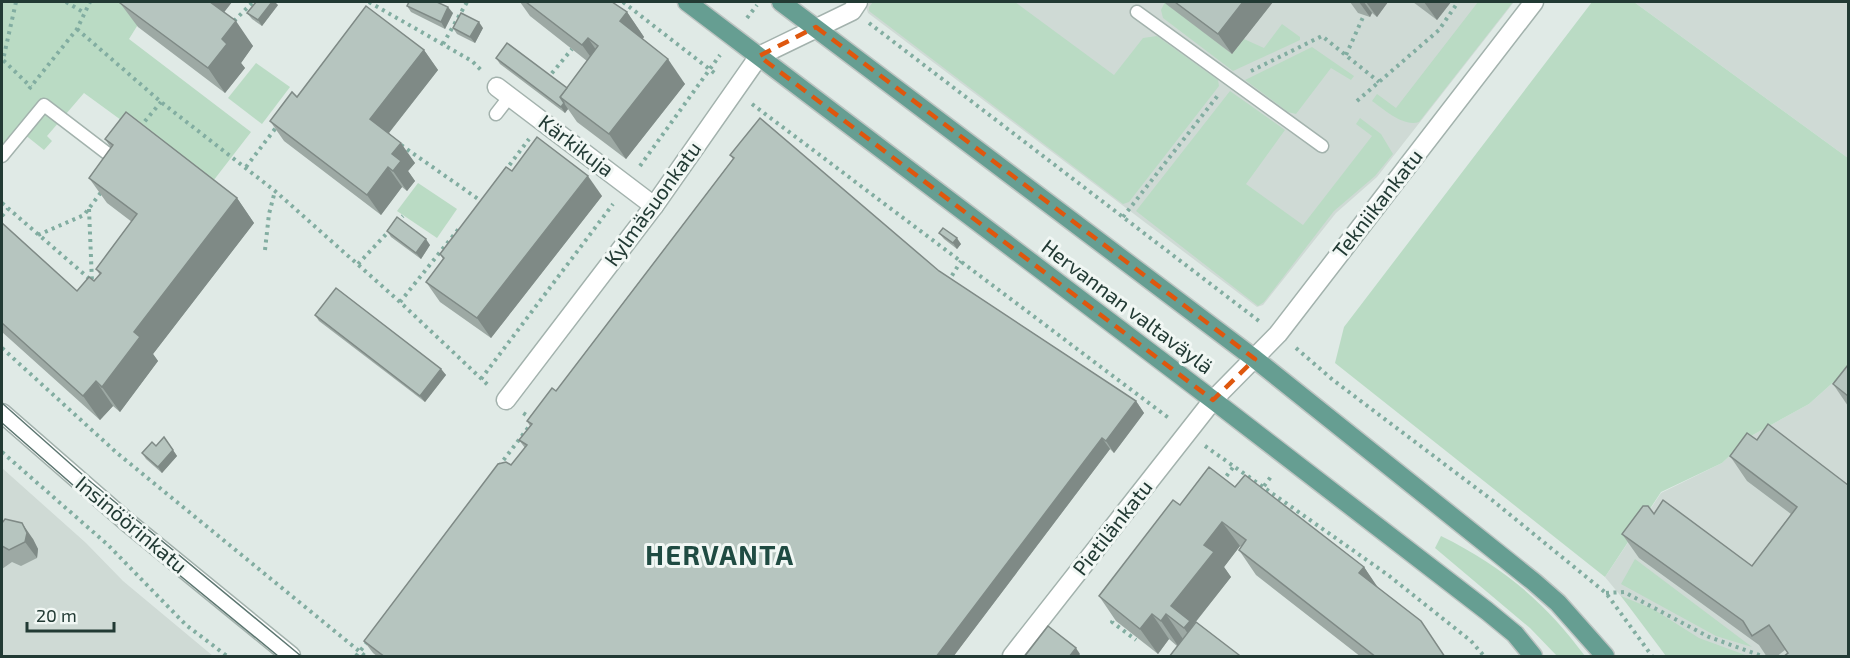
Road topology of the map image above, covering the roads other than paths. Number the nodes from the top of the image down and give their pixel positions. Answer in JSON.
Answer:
{"nodes":[{"id":1,"x":687,"y":2,"type":"edge"},
{"id":2,"x":781,"y":2,"type":"edge"},
{"id":3,"x":858,"y":2,"type":"edge"},
{"id":4,"x":1534,"y":2,"type":"edge"},
{"id":5,"x":1137,"y":12,"type":"dead end"},
{"id":6,"x":816,"y":27,"type":"junction"},
{"id":7,"x":759,"y":56,"type":"junction"},
{"id":8,"x":510,"y":97,"type":"joint"},
{"id":9,"x":496,"y":114,"type":"dead end"},
{"id":10,"x":1322,"y":146,"type":"dead end"},
{"id":11,"x":2,"y":156,"type":"edge"},
{"id":12,"x":112,"y":157,"type":"edge"},
{"id":13,"x":654,"y":206,"type":"junction"},
{"id":14,"x":1255,"y":359,"type":"junction"},
{"id":15,"x":1213,"y":399,"type":"junction"},
{"id":16,"x":506,"y":400,"type":"road end"},
{"id":17,"x":2,"y":413,"type":"edge"},
{"id":18,"x":291,"y":657,"type":"edge"},
{"id":19,"x":1012,"y":657,"type":"edge"},
{"id":20,"x":1533,"y":657,"type":"edge"},
{"id":21,"x":1605,"y":657,"type":"edge"}],
"edges":[{"from":1,"to":7,"type":"main road","name":"Hervannan valtaväylä"},
{"from":2,"to":6,"type":"main road","name":"Hervannan valtaväylä"},
{"from":3,"to":6,"type":"street"},
{"from":4,"to":14,"type":"street","name":"Tekniikankatu"},
{"from":5,"to":10,"type":"lane"},
{"from":6,"to":7,"type":"street"},
{"from":6,"to":14,"type":"main road","name":"Hervannan valtaväylä"},
{"from":7,"to":13,"type":"street","name":"Kylmäsuonkatu"},
{"from":7,"to":15,"type":"main road","name":"Hervannan valtaväylä"},
{"from":8,"to":9,"type":"lane"},
{"from":8,"to":13,"type":"street","name":"Kärkikuja"},
{"from":11,"to":12,"type":"lane"},
{"from":13,"to":16,"type":"street","name":"Kylmäsuonkatu"},
{"from":14,"to":15,"type":"street","name":"Tekniikankatu"},
{"from":14,"to":21,"type":"main road","name":"Hervannan valtaväylä"},
{"from":15,"to":19,"type":"street","name":"Pietilänkatu"},
{"from":15,"to":20,"type":"main road","name":"Hervannan valtaväylä"},
{"from":17,"to":18,"type":"street","name":"Insinöörinkatu"}]}
